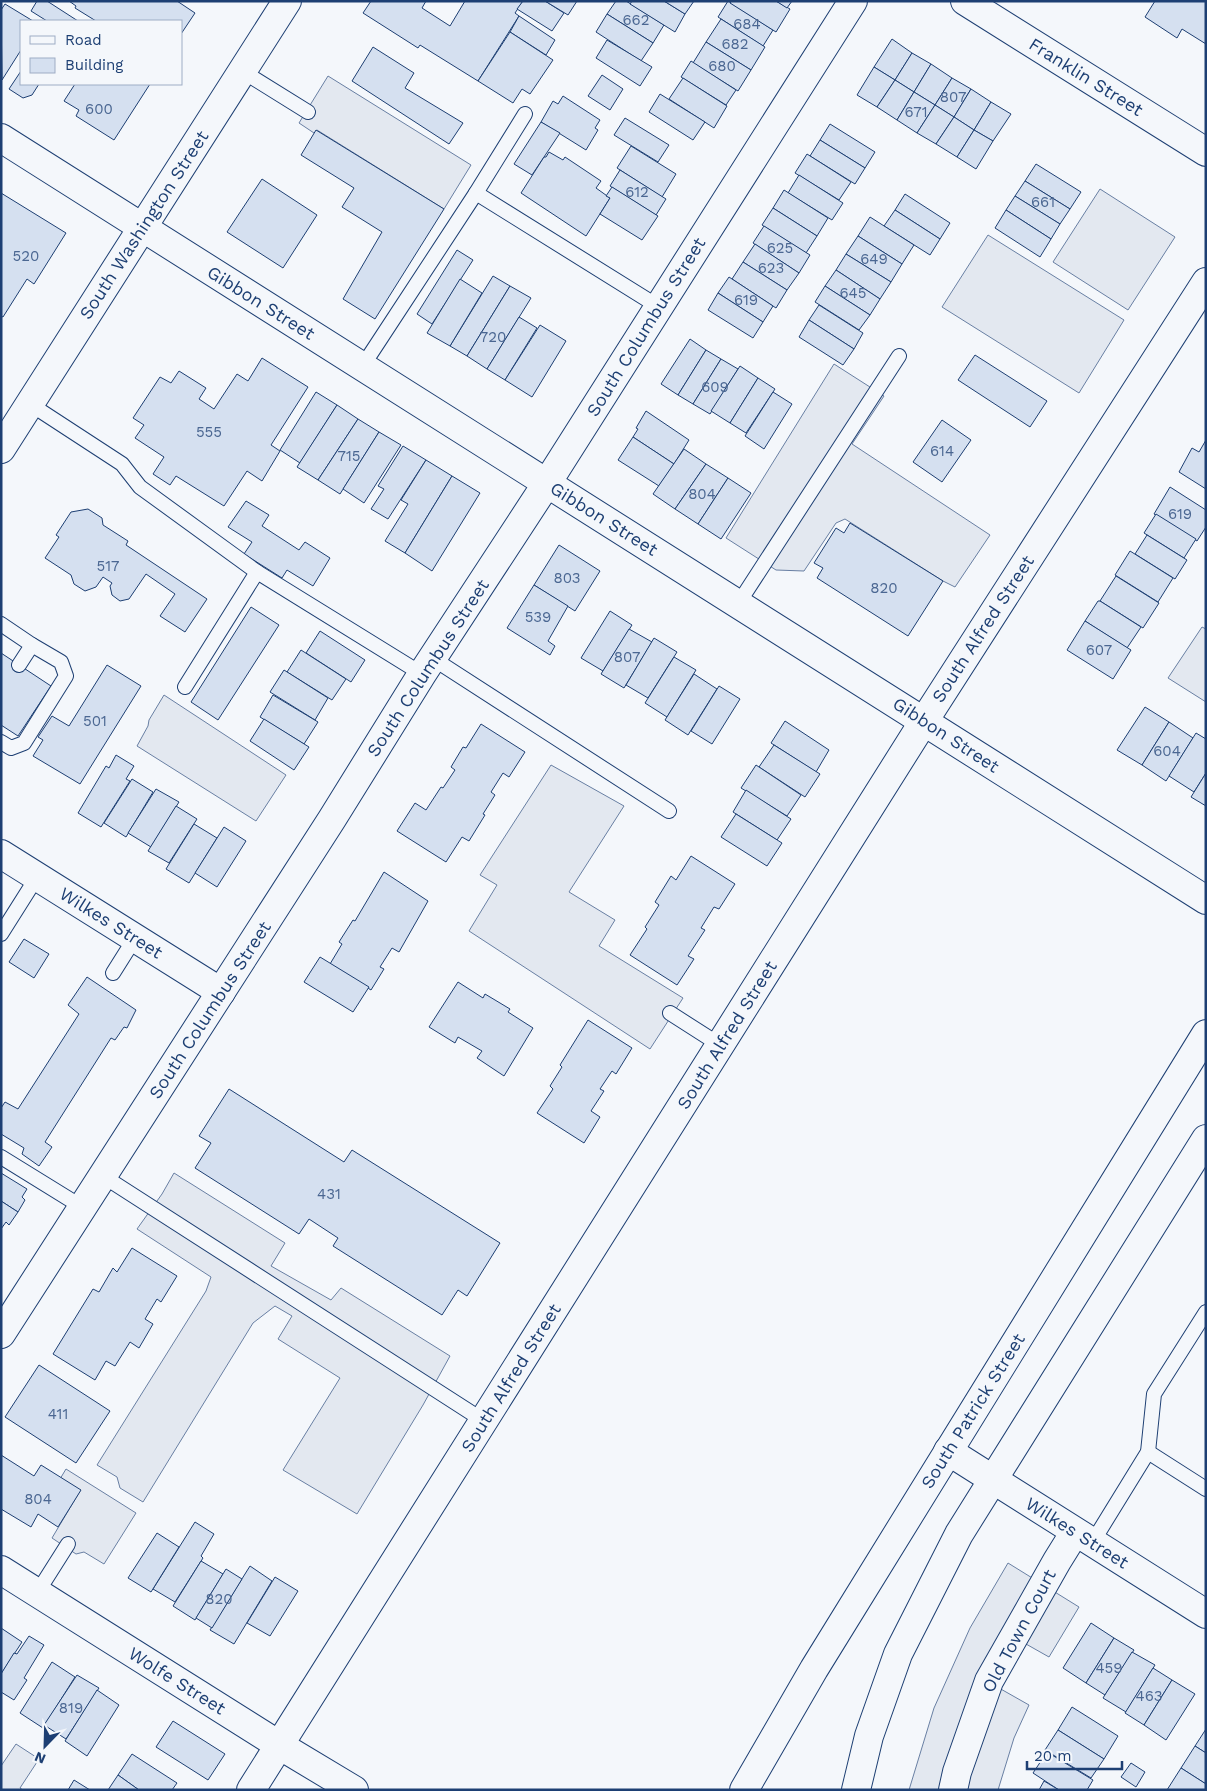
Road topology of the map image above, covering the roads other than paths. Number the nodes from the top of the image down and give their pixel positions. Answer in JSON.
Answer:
{"nodes":[{"id":1,"x":287,"y":1,"type":"edge"},
{"id":2,"x":853,"y":1,"type":"edge"},
{"id":3,"x":965,"y":1,"type":"edge"},
{"id":4,"x":242,"y":71,"type":"junction"},
{"id":5,"x":308,"y":112,"type":"dead end"},
{"id":6,"x":526,"y":114,"type":"dead end"},
{"id":7,"x":1,"y":138,"type":"edge"},
{"id":8,"x":1206,"y":152,"type":"edge"},
{"id":9,"x":476,"y":193,"type":"junction"},
{"id":10,"x":142,"y":228,"type":"junction"},
{"id":11,"x":1206,"y":282,"type":"edge"},
{"id":12,"x":659,"y":307,"type":"junction"},
{"id":13,"x":899,"y":356,"type":"dead end"},
{"id":14,"x":362,"y":367,"type":"junction"},
{"id":15,"x":30,"y":404,"type":"junction"},
{"id":16,"x":1,"y":449,"type":"edge"},
{"id":17,"x":547,"y":483,"type":"junction"},
{"id":18,"x":257,"y":572,"type":"junction"},
{"id":19,"x":738,"y":604,"type":"junction"},
{"id":20,"x":1,"y":624,"type":"edge"},
{"id":21,"x":32,"y":645,"type":"junction"},
{"id":22,"x":19,"y":665,"type":"dead end"},
{"id":23,"x":427,"y":666,"type":"junction"},
{"id":24,"x":185,"y":687,"type":"dead end"},
{"id":25,"x":924,"y":721,"type":"junction"},
{"id":26,"x":1,"y":742,"type":"edge"},
{"id":27,"x":669,"y":811,"type":"dead end"},
{"id":28,"x":1,"y":854,"type":"edge"},
{"id":29,"x":37,"y":877,"type":"junction"},
{"id":30,"x":1206,"y":900,"type":"edge"},
{"id":31,"x":1,"y":934,"type":"edge"},
{"id":32,"x":135,"y":938,"type":"junction"},
{"id":33,"x":113,"y":973,"type":"dead end"},
{"id":34,"x":221,"y":992,"type":"junction"},
{"id":35,"x":670,"y":1013,"type":"dead end"},
{"id":36,"x":1206,"y":1034,"type":"edge"},
{"id":37,"x":720,"y":1045,"type":"junction"},
{"id":38,"x":1206,"y":1139,"type":"edge"},
{"id":39,"x":1,"y":1157,"type":"edge"},
{"id":40,"x":103,"y":1176,"type":"junction"},
{"id":41,"x":82,"y":1207,"type":"junction"},
{"id":42,"x":1206,"y":1312,"type":"edge"},
{"id":43,"x":1,"y":1334,"type":"edge"},
{"id":44,"x":484,"y":1421,"type":"junction"},
{"id":45,"x":948,"y":1451,"type":"junction"},
{"id":46,"x":1148,"y":1452,"type":"junction"},
{"id":47,"x":994,"y":1480,"type":"junction"},
{"id":48,"x":1206,"y":1489,"type":"edge"},
{"id":49,"x":1084,"y":1538,"type":"junction"},
{"id":50,"x":68,"y":1544,"type":"dead end"},
{"id":51,"x":1,"y":1570,"type":"edge"},
{"id":52,"x":37,"y":1593,"type":"junction"},
{"id":53,"x":1206,"y":1614,"type":"edge"},
{"id":54,"x":279,"y":1745,"type":"junction"},
{"id":55,"x":251,"y":1790,"type":"edge"},
{"id":56,"x":354,"y":1790,"type":"edge"},
{"id":57,"x":744,"y":1790,"type":"edge"},
{"id":58,"x":856,"y":1790,"type":"edge"},
{"id":59,"x":953,"y":1790,"type":"edge"}],
"edges":[{"from":1,"to":4,"type":"main road","name":"South Washington Street"},
{"from":2,"to":12,"type":"main road","name":"South Columbus Street"},
{"from":3,"to":8,"type":"main road","name":"Franklin Street"},
{"from":4,"to":5,"type":"lane"},
{"from":4,"to":10,"type":"main road","name":"South Washington Street"},
{"from":6,"to":9,"type":"lane"},
{"from":7,"to":10,"type":"main road","name":"Gibbon Street"},
{"from":9,"to":12,"type":"lane"},
{"from":9,"to":14,"type":"lane"},
{"from":10,"to":14,"type":"main road","name":"Gibbon Street"},
{"from":10,"to":15,"type":"main road","name":"South Washington Street"},
{"from":11,"to":25,"type":"main road","name":"South Alfred Street"},
{"from":12,"to":17,"type":"main road","name":"South Columbus Street"},
{"from":13,"to":19,"type":"lane"},
{"from":14,"to":17,"type":"main road","name":"Gibbon Street"},
{"from":15,"to":16,"type":"main road","name":"South Washington Street"},
{"from":15,"to":18,"type":"lane"},
{"from":17,"to":19,"type":"main road","name":"Gibbon Street"},
{"from":17,"to":23,"type":"main road","name":"South Columbus Street"},
{"from":18,"to":23,"type":"lane"},
{"from":18,"to":24,"type":"lane"},
{"from":19,"to":25,"type":"main road","name":"Gibbon Street"},
{"from":20,"to":21,"type":"lane"},
{"from":21,"to":22,"type":"lane"},
{"from":21,"to":26,"type":"lane"},
{"from":23,"to":27,"type":"lane"},
{"from":23,"to":34,"type":"main road","name":"South Columbus Street"},
{"from":25,"to":30,"type":"main road","name":"Gibbon Street"},
{"from":25,"to":37,"type":"main road","name":"South Alfred Street"},
{"from":28,"to":29,"type":"main road","name":"Wilkes Street"},
{"from":29,"to":31,"type":"lane"},
{"from":29,"to":32,"type":"main road","name":"Wilkes Street"},
{"from":32,"to":33,"type":"lane"},
{"from":32,"to":34,"type":"main road","name":"Wilkes Street"},
{"from":34,"to":40,"type":"main road","name":"South Columbus Street"},
{"from":35,"to":37,"type":"lane"},
{"from":36,"to":45,"type":"main road","name":"South Patrick Street"},
{"from":37,"to":44,"type":"main road","name":"South Alfred Street"},
{"from":38,"to":47,"type":"main road"},
{"from":39,"to":41,"type":"lane"},
{"from":40,"to":41,"type":"main road","name":"South Columbus Street"},
{"from":40,"to":44,"type":"lane"},
{"from":41,"to":43,"type":"main road","name":"South Columbus Street"},
{"from":42,"to":46,"type":"lane"},
{"from":44,"to":54,"type":"main road","name":"South Alfred Street"},
{"from":45,"to":47,"type":"main road","name":"Wilkes Street"},
{"from":45,"to":57,"type":"main road","name":"South Patrick Street"},
{"from":46,"to":48,"type":"lane"},
{"from":46,"to":49,"type":"lane"},
{"from":47,"to":49,"type":"main road","name":"Wilkes Street"},
{"from":47,"to":58,"type":"main road"},
{"from":49,"to":53,"type":"main road","name":"Wilkes Street"},
{"from":49,"to":59,"type":"main road","name":"Old Town Court"},
{"from":50,"to":52,"type":"lane"},
{"from":51,"to":52,"type":"main road","name":"Wolfe Street"},
{"from":52,"to":54,"type":"main road","name":"Wolfe Street"},
{"from":54,"to":55,"type":"main road","name":"South Alfred Street"},
{"from":54,"to":56,"type":"main road","name":"Wolfe Street"}]}
